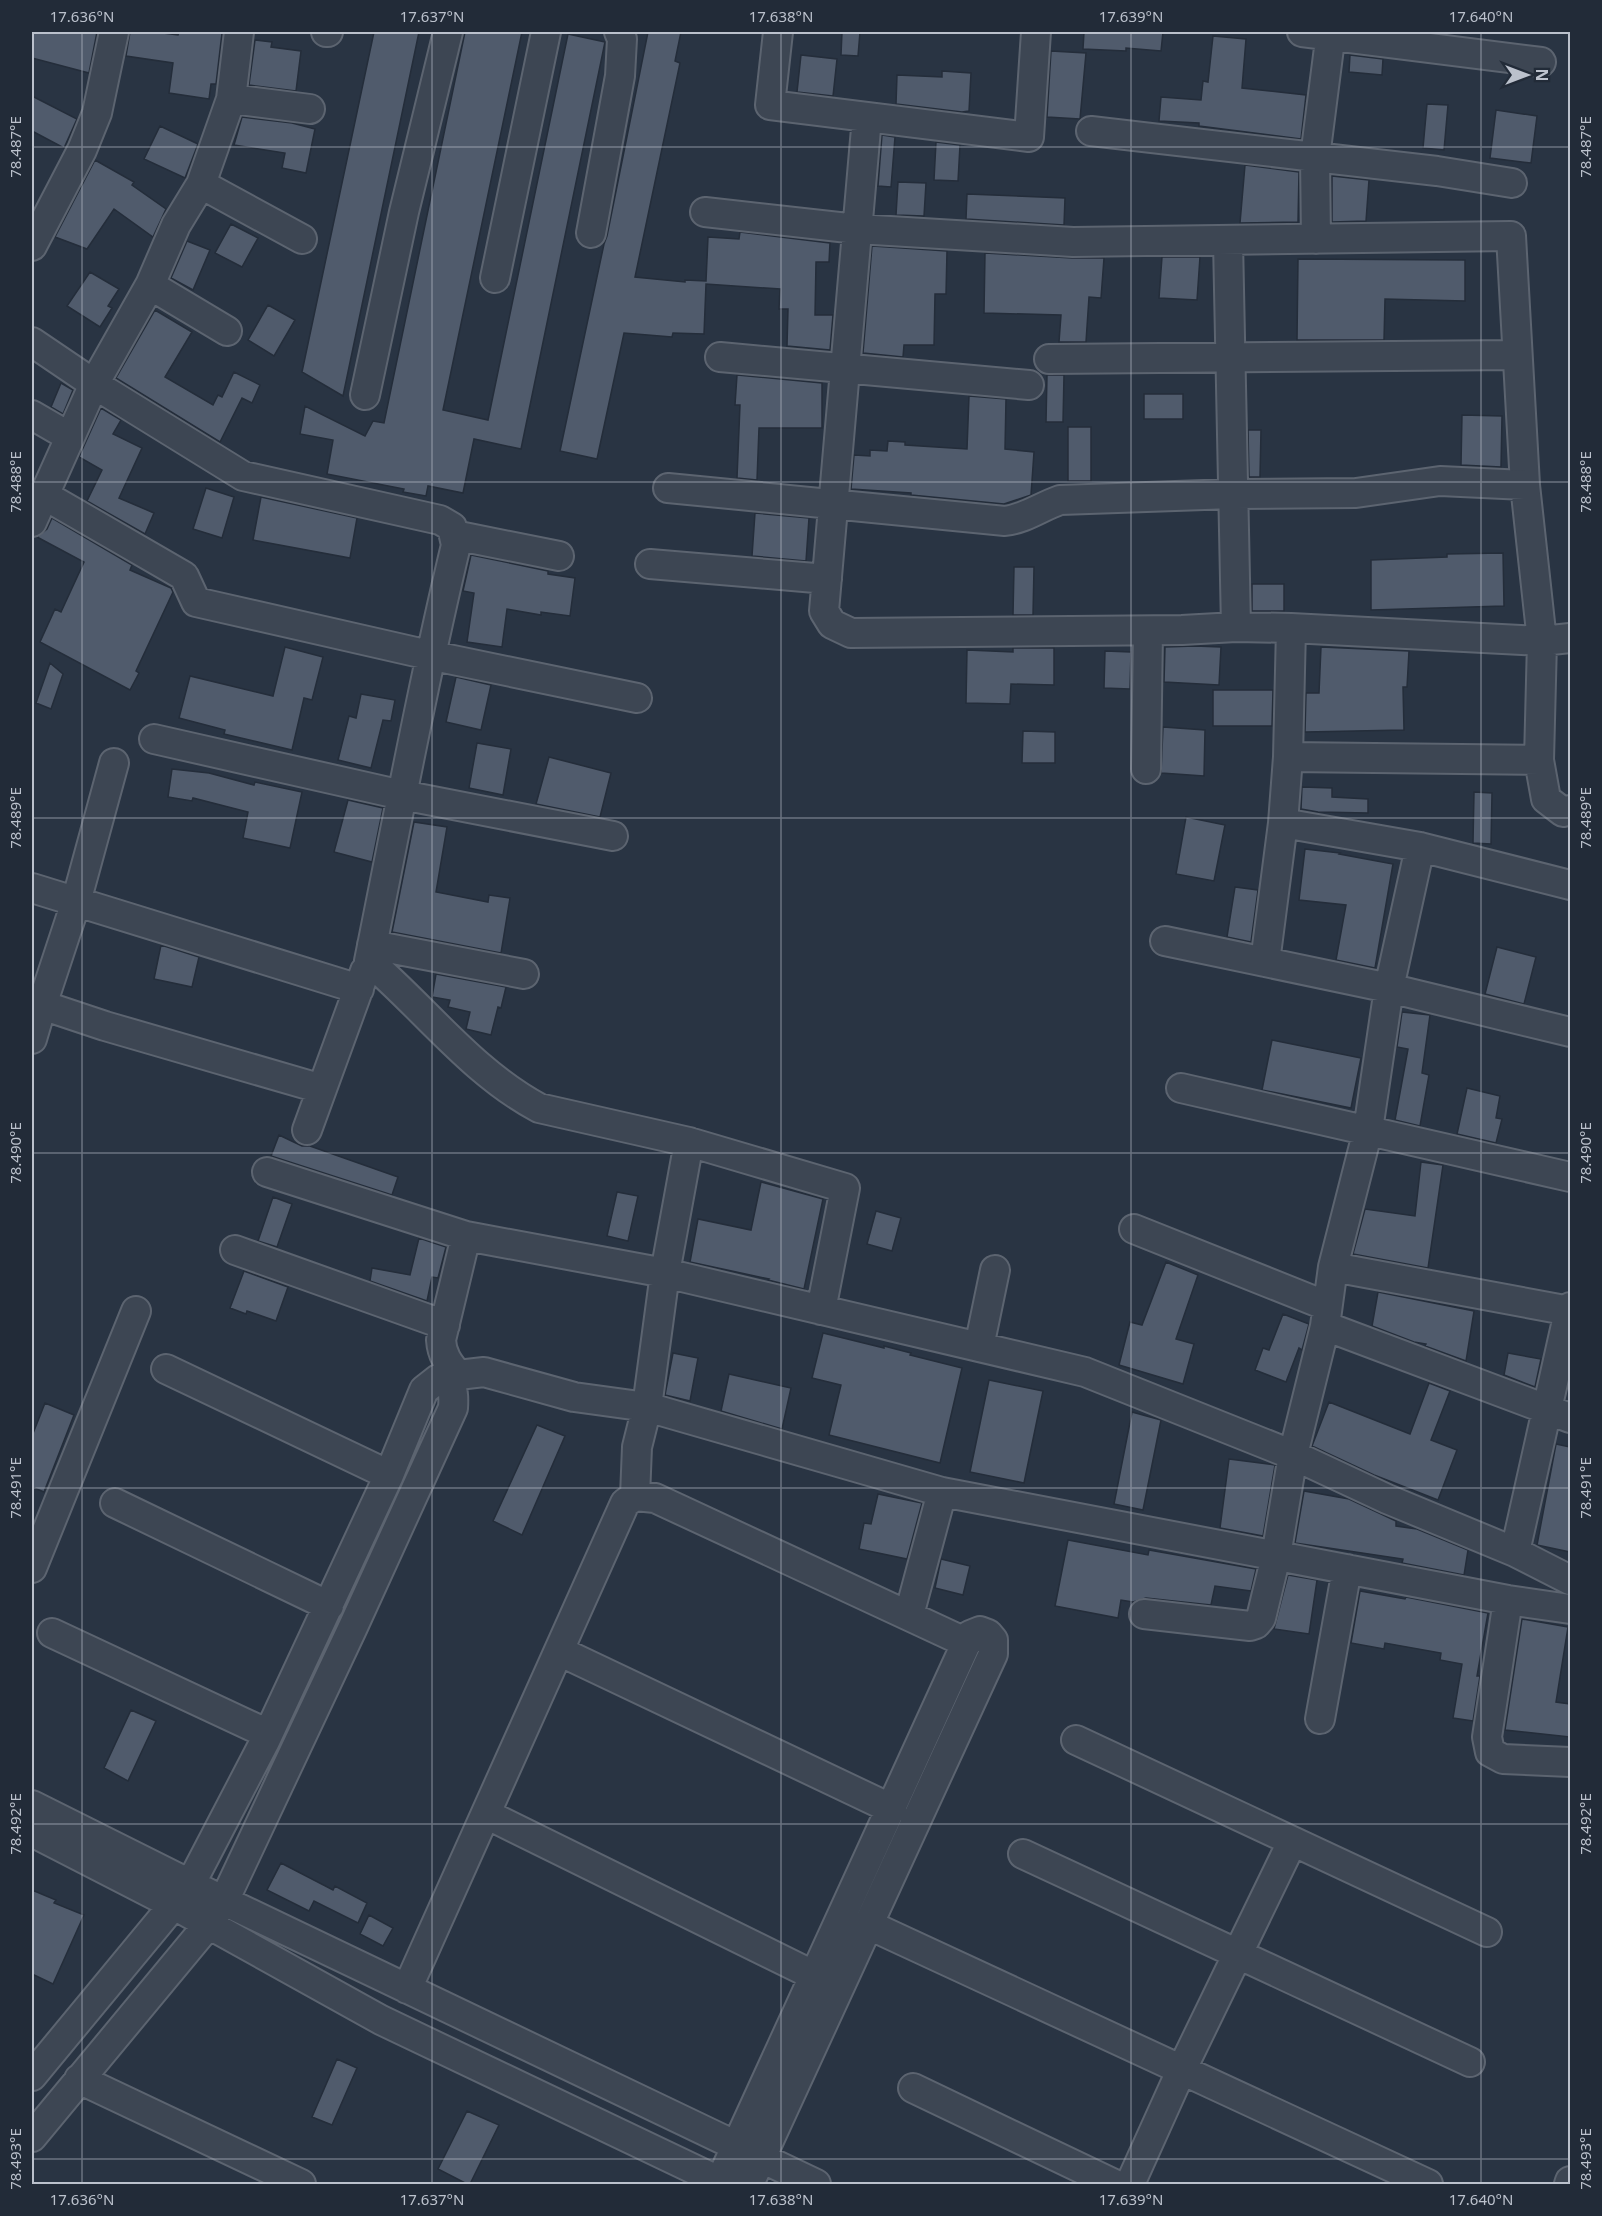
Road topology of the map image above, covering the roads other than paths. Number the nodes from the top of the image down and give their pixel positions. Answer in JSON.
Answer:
{"nodes":[{"id":1,"x":114,"y":32,"type":"edge"},
{"id":2,"x":239,"y":32,"type":"edge"},
{"id":3,"x":448,"y":32,"type":"edge"},
{"id":4,"x":546,"y":32,"type":"edge"},
{"id":5,"x":619,"y":32,"type":"edge"},
{"id":6,"x":778,"y":32,"type":"edge"},
{"id":7,"x":1032,"y":32,"type":"edge"},
{"id":8,"x":1302,"y":32,"type":"edge"},
{"id":9,"x":1330,"y":34,"type":"edge"},
{"id":10,"x":1541,"y":62,"type":"dead end"},
{"id":11,"x":231,"y":99,"type":"junction"},
{"id":12,"x":310,"y":109,"type":"dead end"},
{"id":13,"x":867,"y":117,"type":"junction"},
{"id":14,"x":1091,"y":131,"type":"dead end"},
{"id":15,"x":1315,"y":158,"type":"junction"},
{"id":16,"x":1512,"y":183,"type":"dead end"},
{"id":17,"x":201,"y":184,"type":"junction"},
{"id":18,"x":705,"y":213,"type":"dead end"},
{"id":19,"x":857,"y":229,"type":"junction"},
{"id":20,"x":591,"y":233,"type":"dead end"},
{"id":21,"x":302,"y":239,"type":"dead end"},
{"id":22,"x":1316,"y":239,"type":"junction"},
{"id":23,"x":1228,"y":241,"type":"junction"},
{"id":24,"x":32,"y":246,"type":"edge"},
{"id":25,"x":495,"y":278,"type":"dead end"},
{"id":26,"x":150,"y":285,"type":"junction"},
{"id":27,"x":227,"y":331,"type":"dead end"},
{"id":28,"x":32,"y":342,"type":"edge"},
{"id":29,"x":1517,"y":355,"type":"junction"},
{"id":30,"x":720,"y":357,"type":"dead end"},
{"id":31,"x":1230,"y":357,"type":"junction"},
{"id":32,"x":1049,"y":359,"type":"dead end"},
{"id":33,"x":845,"y":368,"type":"junction"},
{"id":34,"x":94,"y":384,"type":"junction"},
{"id":35,"x":1029,"y":385,"type":"dead end"},
{"id":36,"x":365,"y":394,"type":"dead end"},
{"id":37,"x":32,"y":415,"type":"edge"},
{"id":38,"x":70,"y":437,"type":"junction"},
{"id":39,"x":1525,"y":485,"type":"junction"},
{"id":40,"x":669,"y":488,"type":"dead end"},
{"id":41,"x":1233,"y":494,"type":"junction"},
{"id":42,"x":44,"y":495,"type":"junction"},
{"id":43,"x":833,"y":504,"type":"junction"},
{"id":44,"x":32,"y":522,"type":"edge"},
{"id":45,"x":454,"y":535,"type":"junction"},
{"id":46,"x":559,"y":556,"type":"dead end"},
{"id":47,"x":650,"y":564,"type":"dead end"},
{"id":48,"x":826,"y":579,"type":"junction"},
{"id":49,"x":1236,"y":627,"type":"junction"},
{"id":50,"x":1291,"y":628,"type":"junction"},
{"id":51,"x":1148,"y":631,"type":"junction"},
{"id":52,"x":1570,"y":638,"type":"edge"},
{"id":53,"x":1542,"y":641,"type":"junction"},
{"id":54,"x":429,"y":655,"type":"junction"},
{"id":55,"x":637,"y":698,"type":"dead end"},
{"id":56,"x":154,"y":739,"type":"dead end"},
{"id":57,"x":1288,"y":757,"type":"junction"},
{"id":58,"x":1539,"y":760,"type":"junction"},
{"id":59,"x":114,"y":763,"type":"dead end"},
{"id":60,"x":1146,"y":769,"type":"dead end"},
{"id":61,"x":402,"y":795,"type":"junction"},
{"id":62,"x":1570,"y":810,"type":"edge"},
{"id":63,"x":1283,"y":823,"type":"junction"},
{"id":64,"x":613,"y":836,"type":"dead end"},
{"id":65,"x":1420,"y":847,"type":"junction"},
{"id":66,"x":1570,"y":885,"type":"edge"},
{"id":67,"x":32,"y":888,"type":"edge"},
{"id":68,"x":76,"y":902,"type":"junction"},
{"id":69,"x":1165,"y":941,"type":"dead end"},
{"id":70,"x":370,"y":953,"type":"junction"},
{"id":71,"x":1265,"y":962,"type":"junction"},
{"id":72,"x":524,"y":974,"type":"dead end"},
{"id":73,"x":1389,"y":988,"type":"junction"},
{"id":74,"x":359,"y":989,"type":"junction"},
{"id":75,"x":37,"y":1004,"type":"edge"},
{"id":76,"x":1570,"y":1032,"type":"edge"},
{"id":77,"x":32,"y":1039,"type":"edge"},
{"id":78,"x":1182,"y":1088,"type":"dead end"},
{"id":79,"x":322,"y":1089,"type":"junction"},
{"id":80,"x":307,"y":1130,"type":"dead end"},
{"id":81,"x":1368,"y":1130,"type":"junction"},
{"id":82,"x":689,"y":1142,"type":"junction"},
{"id":83,"x":267,"y":1172,"type":"dead end"},
{"id":84,"x":1570,"y":1177,"type":"edge"},
{"id":85,"x":1134,"y":1229,"type":"dead end"},
{"id":86,"x":466,"y":1236,"type":"junction"},
{"id":87,"x":234,"y":1250,"type":"dead end"},
{"id":88,"x":1333,"y":1267,"type":"junction"},
{"id":89,"x":995,"y":1270,"type":"dead end"},
{"id":90,"x":665,"y":1273,"type":"junction"},
{"id":91,"x":821,"y":1310,"type":"junction"},
{"id":92,"x":1570,"y":1310,"type":"edge"},
{"id":93,"x":136,"y":1311,"type":"dead end"},
{"id":94,"x":1326,"y":1316,"type":"junction"},
{"id":95,"x":445,"y":1325,"type":"junction"},
{"id":96,"x":979,"y":1347,"type":"junction"},
{"id":97,"x":166,"y":1369,"type":"dead end"},
{"id":98,"x":452,"y":1377,"type":"junction"},
{"id":99,"x":647,"y":1407,"type":"junction"},
{"id":100,"x":1559,"y":1414,"type":"edge"},
{"id":101,"x":1293,"y":1455,"type":"junction"},
{"id":102,"x":389,"y":1475,"type":"junction"},
{"id":103,"x":942,"y":1492,"type":"junction"},
{"id":104,"x":635,"y":1496,"type":"junction"},
{"id":105,"x":115,"y":1503,"type":"dead end"},
{"id":106,"x":1515,"y":1552,"type":"junction"},
{"id":107,"x":1276,"y":1556,"type":"junction"},
{"id":108,"x":32,"y":1568,"type":"edge"},
{"id":109,"x":1347,"y":1569,"type":"junction"},
{"id":110,"x":1570,"y":1580,"type":"edge"},
{"id":111,"x":1508,"y":1600,"type":"junction"},
{"id":112,"x":329,"y":1606,"type":"junction"},
{"id":113,"x":1570,"y":1609,"type":"edge"},
{"id":114,"x":1144,"y":1614,"type":"dead end"},
{"id":115,"x":909,"y":1615,"type":"junction"},
{"id":116,"x":52,"y":1633,"type":"dead end"},
{"id":117,"x":967,"y":1642,"type":"junction"},
{"id":118,"x":559,"y":1651,"type":"junction"},
{"id":119,"x":1320,"y":1719,"type":"dead end"},
{"id":120,"x":268,"y":1734,"type":"junction"},
{"id":121,"x":1076,"y":1740,"type":"dead end"},
{"id":122,"x":1570,"y":1762,"type":"edge"},
{"id":123,"x":32,"y":1805,"type":"edge"},
{"id":124,"x":892,"y":1809,"type":"junction"},
{"id":125,"x":486,"y":1814,"type":"junction"},
{"id":126,"x":32,"y":1832,"type":"edge"},
{"id":127,"x":1292,"y":1842,"type":"junction"},
{"id":128,"x":1023,"y":1854,"type":"dead end"},
{"id":129,"x":182,"y":1895,"type":"junction"},
{"id":130,"x":224,"y":1901,"type":"junction"},
{"id":131,"x":867,"y":1924,"type":"junction"},
{"id":132,"x":207,"y":1926,"type":"junction"},
{"id":133,"x":1488,"y":1932,"type":"dead end"},
{"id":134,"x":1238,"y":1954,"type":"junction"},
{"id":135,"x":815,"y":1976,"type":"junction"},
{"id":136,"x":407,"y":1989,"type":"junction"},
{"id":137,"x":1470,"y":2062,"type":"dead end"},
{"id":138,"x":35,"y":2066,"type":"edge"},
{"id":139,"x":1182,"y":2071,"type":"junction"},
{"id":140,"x":79,"y":2079,"type":"junction"},
{"id":141,"x":913,"y":2088,"type":"dead end"},
{"id":142,"x":32,"y":2137,"type":"edge"},
{"id":143,"x":749,"y":2153,"type":"junction"},
{"id":144,"x":301,"y":2184,"type":"edge"},
{"id":145,"x":721,"y":2184,"type":"edge"},
{"id":146,"x":749,"y":2184,"type":"edge"},
{"id":147,"x":816,"y":2184,"type":"edge"},
{"id":148,"x":1114,"y":2184,"type":"edge"},
{"id":149,"x":1130,"y":2184,"type":"edge"},
{"id":150,"x":1428,"y":2184,"type":"edge"}],
"edges":[{"from":1,"to":24,"type":"street"},
{"from":2,"to":11,"type":"street"},
{"from":3,"to":36,"type":"street"},
{"from":4,"to":25,"type":"street"},
{"from":5,"to":20,"type":"street"},
{"from":6,"to":13,"type":"street"},
{"from":7,"to":13,"type":"street"},
{"from":8,"to":9,"type":"street"},
{"from":9,"to":10,"type":"street"},
{"from":9,"to":15,"type":"street"},
{"from":11,"to":12,"type":"street"},
{"from":11,"to":17,"type":"street"},
{"from":13,"to":19,"type":"street"},
{"from":14,"to":15,"type":"street"},
{"from":15,"to":16,"type":"street"},
{"from":15,"to":22,"type":"street"},
{"from":17,"to":21,"type":"street"},
{"from":17,"to":26,"type":"street"},
{"from":18,"to":19,"type":"street"},
{"from":19,"to":23,"type":"street"},
{"from":19,"to":33,"type":"street"},
{"from":22,"to":23,"type":"street"},
{"from":22,"to":29,"type":"street"},
{"from":23,"to":31,"type":"street"},
{"from":26,"to":27,"type":"street"},
{"from":26,"to":34,"type":"street"},
{"from":28,"to":34,"type":"street"},
{"from":29,"to":31,"type":"street"},
{"from":29,"to":39,"type":"street"},
{"from":30,"to":33,"type":"street"},
{"from":31,"to":32,"type":"street"},
{"from":31,"to":41,"type":"street"},
{"from":33,"to":35,"type":"street"},
{"from":33,"to":43,"type":"street"},
{"from":34,"to":38,"type":"street"},
{"from":34,"to":45,"type":"street"},
{"from":37,"to":38,"type":"street"},
{"from":38,"to":42,"type":"street"},
{"from":39,"to":41,"type":"street"},
{"from":39,"to":53,"type":"street"},
{"from":40,"to":43,"type":"street"},
{"from":41,"to":43,"type":"street"},
{"from":41,"to":49,"type":"street"},
{"from":42,"to":44,"type":"street"},
{"from":42,"to":54,"type":"street"},
{"from":43,"to":48,"type":"street"},
{"from":45,"to":46,"type":"street"},
{"from":45,"to":54,"type":"street"},
{"from":47,"to":48,"type":"street"},
{"from":48,"to":51,"type":"street"},
{"from":49,"to":50,"type":"street"},
{"from":49,"to":51,"type":"street"},
{"from":50,"to":53,"type":"street"},
{"from":50,"to":57,"type":"street"},
{"from":51,"to":60,"type":"street"},
{"from":52,"to":53,"type":"street"},
{"from":53,"to":58,"type":"street"},
{"from":54,"to":55,"type":"street"},
{"from":54,"to":61,"type":"street"},
{"from":56,"to":61,"type":"street"},
{"from":57,"to":58,"type":"street"},
{"from":57,"to":63,"type":"street"},
{"from":58,"to":62,"type":"street"},
{"from":59,"to":68,"type":"street"},
{"from":61,"to":64,"type":"street"},
{"from":61,"to":70,"type":"street"},
{"from":63,"to":65,"type":"street"},
{"from":63,"to":71,"type":"street"},
{"from":65,"to":66,"type":"street"},
{"from":65,"to":73,"type":"street"},
{"from":67,"to":68,"type":"street"},
{"from":68,"to":74,"type":"street"},
{"from":68,"to":75,"type":"street"},
{"from":69,"to":71,"type":"street"},
{"from":70,"to":72,"type":"street"},
{"from":70,"to":74,"type":"street"},
{"from":70,"to":82,"type":"street"},
{"from":71,"to":73,"type":"street"},
{"from":73,"to":76,"type":"street"},
{"from":73,"to":81,"type":"street"},
{"from":74,"to":79,"type":"street"},
{"from":75,"to":77,"type":"street"},
{"from":75,"to":79,"type":"street"},
{"from":78,"to":81,"type":"street"},
{"from":79,"to":80,"type":"street"},
{"from":81,"to":84,"type":"street"},
{"from":81,"to":88,"type":"street"},
{"from":82,"to":90,"type":"street"},
{"from":82,"to":91,"type":"street"},
{"from":83,"to":86,"type":"street"},
{"from":85,"to":94,"type":"street"},
{"from":86,"to":90,"type":"street"},
{"from":86,"to":95,"type":"street"},
{"from":87,"to":95,"type":"street"},
{"from":88,"to":92,"type":"street"},
{"from":88,"to":94,"type":"street"},
{"from":89,"to":96,"type":"street"},
{"from":90,"to":91,"type":"street"},
{"from":90,"to":99,"type":"street"},
{"from":91,"to":96,"type":"street"},
{"from":92,"to":100,"type":"street"},
{"from":93,"to":108,"type":"street"},
{"from":94,"to":100,"type":"street"},
{"from":94,"to":101,"type":"street"},
{"from":95,"to":98,"type":"street"},
{"from":96,"to":101,"type":"street"},
{"from":97,"to":102,"type":"street"},
{"from":98,"to":99,"type":"street"},
{"from":98,"to":102,"type":"street"},
{"from":98,"to":130,"type":"street"},
{"from":99,"to":103,"type":"street"},
{"from":99,"to":104,"type":"street"},
{"from":100,"to":106,"type":"street"},
{"from":101,"to":106,"type":"street"},
{"from":101,"to":107,"type":"street"},
{"from":102,"to":112,"type":"street"},
{"from":103,"to":107,"type":"street"},
{"from":103,"to":115,"type":"street"},
{"from":104,"to":115,"type":"street"},
{"from":104,"to":118,"type":"street"},
{"from":105,"to":112,"type":"street"},
{"from":106,"to":110,"type":"street"},
{"from":107,"to":109,"type":"street"},
{"from":107,"to":114,"type":"street"},
{"from":109,"to":111,"type":"street"},
{"from":109,"to":119,"type":"street"},
{"from":111,"to":113,"type":"street"},
{"from":111,"to":122,"type":"street"},
{"from":112,"to":120,"type":"street"},
{"from":115,"to":117,"type":"street"},
{"from":116,"to":120,"type":"street"},
{"from":117,"to":124,"type":"street"},
{"from":117,"to":131,"type":"street"},
{"from":118,"to":124,"type":"street"},
{"from":118,"to":125,"type":"street"},
{"from":120,"to":129,"type":"street"},
{"from":121,"to":127,"type":"street"},
{"from":123,"to":129,"type":"street"},
{"from":124,"to":135,"type":"street"},
{"from":125,"to":135,"type":"street"},
{"from":125,"to":136,"type":"street"},
{"from":126,"to":129,"type":"street"},
{"from":127,"to":133,"type":"street"},
{"from":127,"to":134,"type":"street"},
{"from":128,"to":134,"type":"street"},
{"from":129,"to":130,"type":"street"},
{"from":129,"to":132,"type":"street"},
{"from":129,"to":138,"type":"street"},
{"from":130,"to":132,"type":"street"},
{"from":130,"to":136,"type":"street"},
{"from":131,"to":139,"type":"street"},
{"from":131,"to":143,"type":"street"},
{"from":132,"to":140,"type":"street"},
{"from":132,"to":145,"type":"street"},
{"from":134,"to":137,"type":"street"},
{"from":134,"to":139,"type":"street"},
{"from":135,"to":143,"type":"street"},
{"from":136,"to":143,"type":"street"},
{"from":139,"to":149,"type":"street"},
{"from":139,"to":150,"type":"street"},
{"from":140,"to":142,"type":"street"},
{"from":140,"to":144,"type":"street"},
{"from":141,"to":148,"type":"street"},
{"from":143,"to":145,"type":"street"},
{"from":143,"to":146,"type":"street"},
{"from":143,"to":147,"type":"street"}]}
